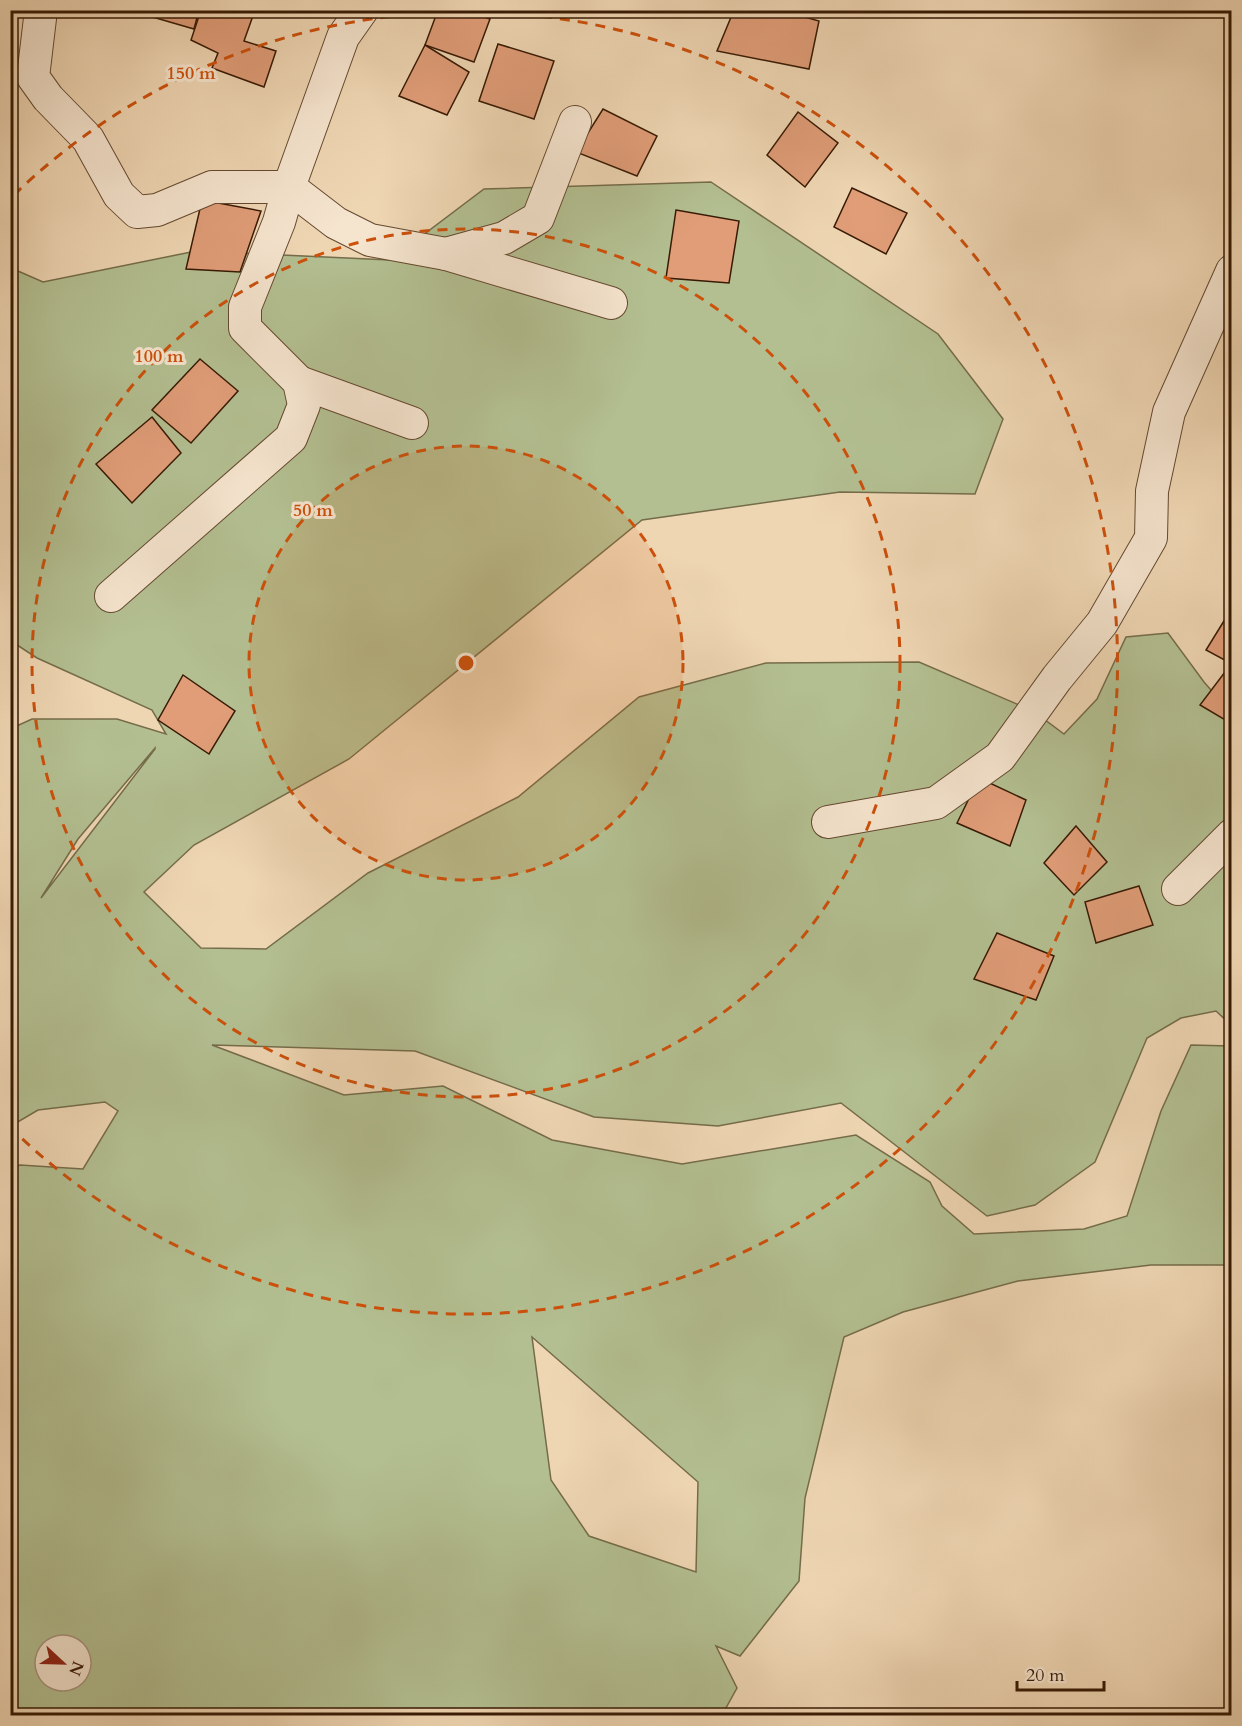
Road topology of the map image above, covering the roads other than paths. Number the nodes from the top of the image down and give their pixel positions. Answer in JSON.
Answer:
{"nodes":[{"id":1,"x":41,"y":10,"type":"edge"},
{"id":2,"x":363,"y":10,"type":"edge"},
{"id":3,"x":575,"y":122,"type":"dead end"},
{"id":4,"x":289,"y":187,"type":"junction"},
{"id":5,"x":446,"y":254,"type":"junction"},
{"id":6,"x":1232,"y":271,"type":"edge"},
{"id":7,"x":611,"y":303,"type":"dead end"},
{"id":8,"x":299,"y":382,"type":"junction"},
{"id":9,"x":412,"y":423,"type":"dead end"},
{"id":10,"x":111,"y":596,"type":"dead end"},
{"id":11,"x":828,"y":822,"type":"dead end"},
{"id":12,"x":1232,"y":835,"type":"edge"},
{"id":13,"x":1178,"y":889,"type":"dead end"}],
"edges":[{"from":1,"to":4,"type":"street"},
{"from":2,"to":4,"type":"street"},
{"from":3,"to":5,"type":"street"},
{"from":4,"to":5,"type":"street"},
{"from":4,"to":8,"type":"street"},
{"from":5,"to":7,"type":"street"},
{"from":6,"to":11,"type":"street"},
{"from":8,"to":9,"type":"street"},
{"from":8,"to":10,"type":"street"},
{"from":12,"to":13,"type":"street"}]}
